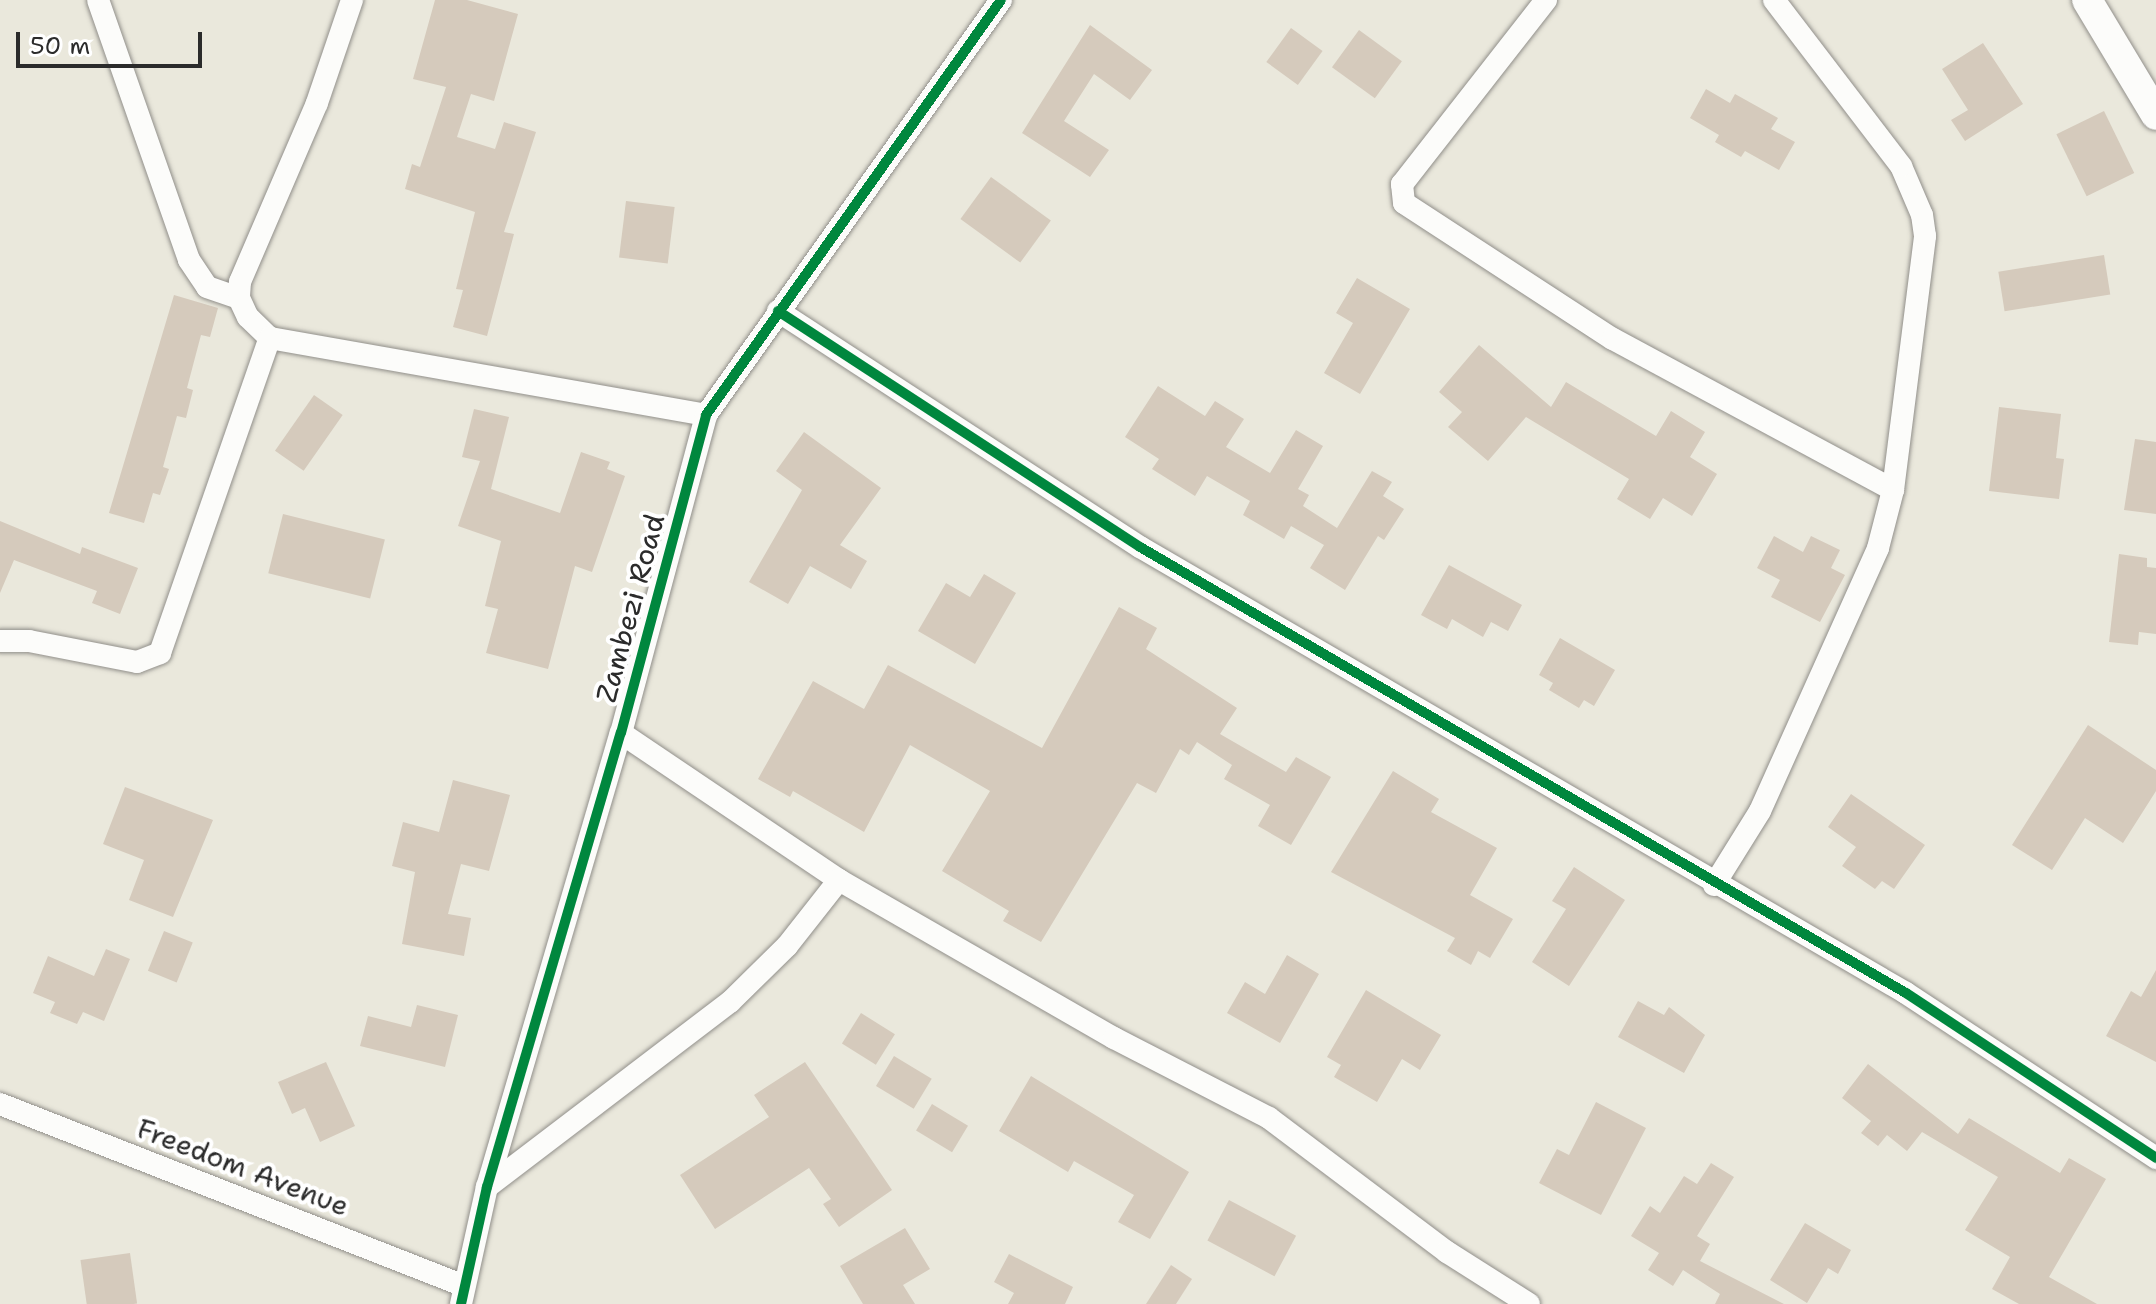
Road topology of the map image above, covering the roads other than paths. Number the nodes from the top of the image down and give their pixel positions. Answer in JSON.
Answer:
{"nodes":[{"id":1,"x":98,"y":0,"type":"edge"},
{"id":2,"x":352,"y":0,"type":"edge"},
{"id":3,"x":1001,"y":0,"type":"edge"},
{"id":4,"x":1546,"y":0,"type":"edge"},
{"id":5,"x":1774,"y":0,"type":"edge"},
{"id":6,"x":2087,"y":0,"type":"edge"},
{"id":7,"x":2156,"y":115,"type":"edge"},
{"id":8,"x":239,"y":298,"type":"junction"},
{"id":9,"x":778,"y":311,"type":"junction"},
{"id":10,"x":270,"y":338,"type":"junction"},
{"id":11,"x":706,"y":415,"type":"junction"},
{"id":12,"x":1893,"y":490,"type":"junction"},
{"id":13,"x":0,"y":641,"type":"edge"},
{"id":14,"x":621,"y":733,"type":"junction"},
{"id":15,"x":839,"y":880,"type":"junction"},
{"id":16,"x":1714,"y":885,"type":"junction"},
{"id":17,"x":0,"y":1104,"type":"edge"},
{"id":18,"x":2156,"y":1158,"type":"edge"},
{"id":19,"x":487,"y":1187,"type":"junction"},
{"id":20,"x":462,"y":1295,"type":"edge"},
{"id":21,"x":1529,"y":1304,"type":"edge"}],
"edges":[{"from":1,"to":8,"type":"street"},
{"from":2,"to":8,"type":"street"},
{"from":3,"to":9,"type":"street","name":"Zambezi Road"},
{"from":4,"to":12,"type":"street"},
{"from":5,"to":12,"type":"street"},
{"from":6,"to":7,"type":"street"},
{"from":8,"to":10,"type":"street"},
{"from":9,"to":11,"type":"street","name":"Zambezi Road"},
{"from":9,"to":16,"type":"street"},
{"from":10,"to":11,"type":"street"},
{"from":10,"to":13,"type":"street"},
{"from":11,"to":14,"type":"street","name":"Zambezi Road"},
{"from":12,"to":16,"type":"street"},
{"from":14,"to":15,"type":"street"},
{"from":14,"to":19,"type":"street","name":"Zambezi Road"},
{"from":15,"to":19,"type":"street"},
{"from":15,"to":21,"type":"street"},
{"from":16,"to":18,"type":"street"},
{"from":17,"to":20,"type":"street","name":"Freedom Avenue"},
{"from":19,"to":20,"type":"street","name":"Zambezi Road"}]}
